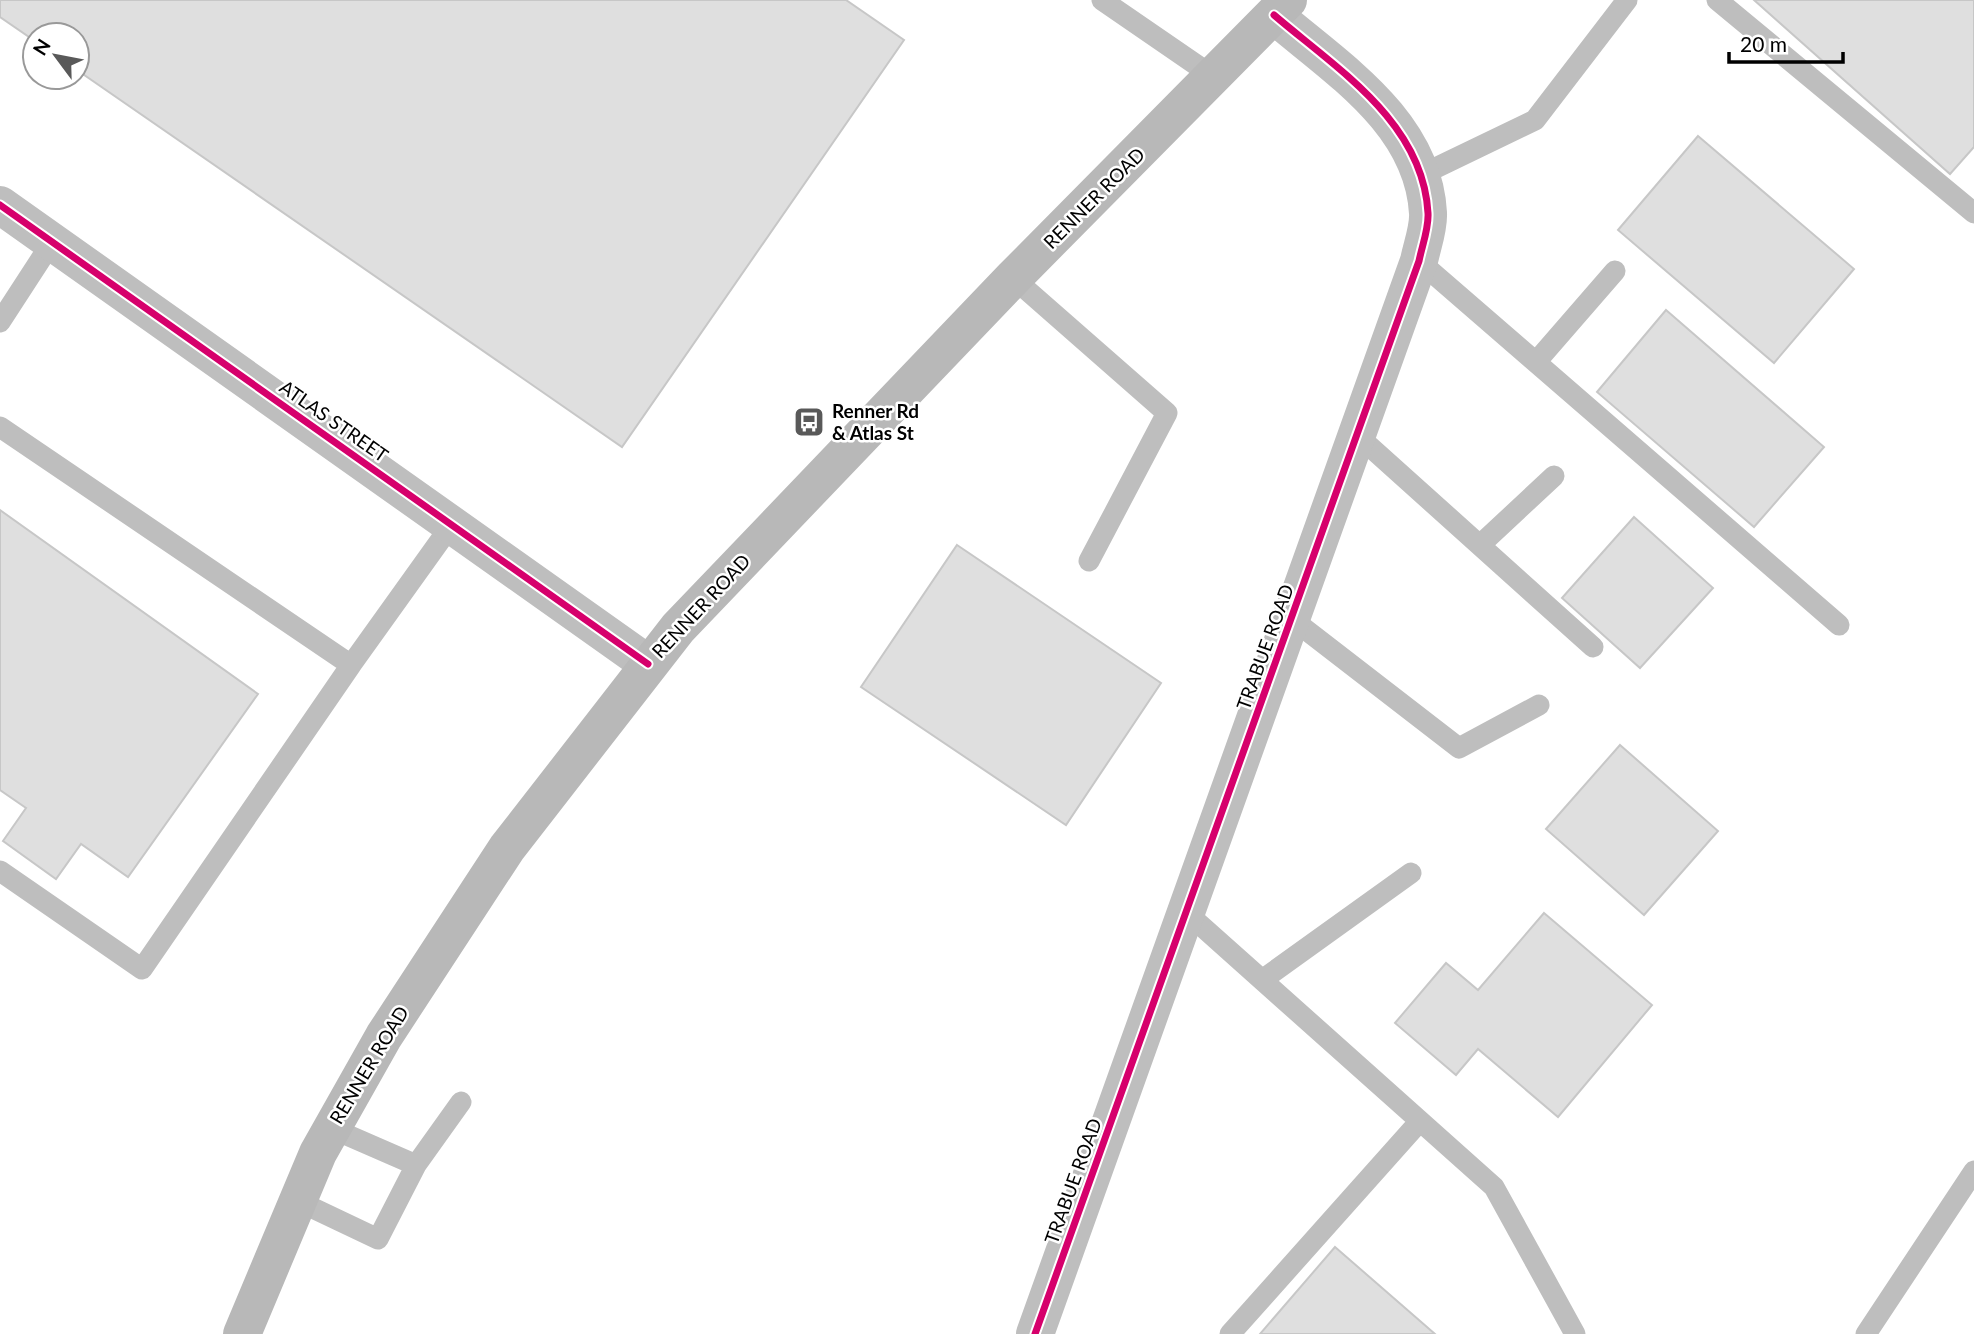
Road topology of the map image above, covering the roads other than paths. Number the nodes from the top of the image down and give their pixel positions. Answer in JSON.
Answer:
{"nodes":[{"id":1,"x":1102,"y":0,"type":"edge"},
{"id":2,"x":1627,"y":0,"type":"edge"},
{"id":3,"x":1717,"y":0,"type":"edge"},
{"id":4,"x":1281,"y":7,"type":"edge"},
{"id":5,"x":1214,"y":77,"type":"junction"},
{"id":6,"x":1421,"y":175,"type":"junction"},
{"id":7,"x":0,"y":205,"type":"edge"},
{"id":8,"x":1974,"y":213,"type":"edge"},
{"id":9,"x":52,"y":242,"type":"junction"},
{"id":10,"x":1419,"y":261,"type":"junction"},
{"id":11,"x":1615,"y":271,"type":"dead end"},
{"id":12,"x":1013,"y":278,"type":"junction"},
{"id":13,"x":0,"y":322,"type":"edge"},
{"id":14,"x":1536,"y":362,"type":"junction"},
{"id":15,"x":0,"y":427,"type":"edge"},
{"id":16,"x":1357,"y":435,"type":"junction"},
{"id":17,"x":1554,"y":476,"type":"dead end"},
{"id":18,"x":452,"y":524,"type":"junction"},
{"id":19,"x":1480,"y":545,"type":"junction"},
{"id":20,"x":1089,"y":561,"type":"dead end"},
{"id":21,"x":1292,"y":619,"type":"junction"},
{"id":22,"x":1839,"y":625,"type":"dead end"},
{"id":23,"x":1593,"y":647,"type":"dead end"},
{"id":24,"x":648,"y":664,"type":"junction"},
{"id":25,"x":351,"y":665,"type":"junction"},
{"id":26,"x":1539,"y":705,"type":"dead end"},
{"id":27,"x":0,"y":871,"type":"edge"},
{"id":28,"x":1411,"y":873,"type":"dead end"},
{"id":29,"x":1187,"y":913,"type":"junction"},
{"id":30,"x":1262,"y":980,"type":"junction"},
{"id":31,"x":461,"y":1102,"type":"dead end"},
{"id":32,"x":1420,"y":1121,"type":"junction"},
{"id":33,"x":331,"y":1128,"type":"junction"},
{"id":34,"x":416,"y":1165,"type":"junction"},
{"id":35,"x":1974,"y":1171,"type":"edge"},
{"id":36,"x":298,"y":1201,"type":"junction"},
{"id":37,"x":242,"y":1334,"type":"edge"},
{"id":38,"x":1035,"y":1334,"type":"edge"},
{"id":39,"x":1230,"y":1334,"type":"edge"},
{"id":40,"x":1575,"y":1334,"type":"edge"},
{"id":41,"x":1866,"y":1334,"type":"edge"}],
"edges":[{"from":1,"to":5,"type":"lane"},
{"from":2,"to":6,"type":"lane"},
{"from":3,"to":8,"type":"lane"},
{"from":4,"to":5,"type":"main road","name":"RENNER ROAD"},
{"from":4,"to":6,"type":"street","name":"TRABUE ROAD"},
{"from":5,"to":12,"type":"main road","name":"RENNER ROAD"},
{"from":6,"to":10,"type":"street","name":"TRABUE ROAD"},
{"from":7,"to":9,"type":"street","name":"ATLAS STREET"},
{"from":9,"to":13,"type":"lane"},
{"from":9,"to":18,"type":"street","name":"ATLAS STREET"},
{"from":10,"to":14,"type":"lane"},
{"from":10,"to":16,"type":"street","name":"TRABUE ROAD"},
{"from":11,"to":14,"type":"lane"},
{"from":12,"to":20,"type":"lane"},
{"from":12,"to":24,"type":"main road","name":"RENNER ROAD"},
{"from":14,"to":22,"type":"lane"},
{"from":15,"to":25,"type":"lane"},
{"from":16,"to":19,"type":"lane"},
{"from":16,"to":21,"type":"street","name":"TRABUE ROAD"},
{"from":17,"to":19,"type":"lane"},
{"from":18,"to":24,"type":"street","name":"ATLAS STREET"},
{"from":18,"to":25,"type":"lane"},
{"from":19,"to":23,"type":"lane"},
{"from":21,"to":26,"type":"lane"},
{"from":21,"to":29,"type":"street","name":"TRABUE ROAD"},
{"from":24,"to":33,"type":"main road","name":"RENNER ROAD"},
{"from":25,"to":27,"type":"lane"},
{"from":28,"to":30,"type":"lane"},
{"from":29,"to":30,"type":"lane"},
{"from":29,"to":38,"type":"street","name":"TRABUE ROAD"},
{"from":30,"to":32,"type":"lane"},
{"from":31,"to":34,"type":"lane"},
{"from":32,"to":39,"type":"lane"},
{"from":32,"to":40,"type":"lane"},
{"from":33,"to":34,"type":"lane"},
{"from":33,"to":36,"type":"main road","name":"RENNER ROAD"},
{"from":34,"to":36,"type":"lane"},
{"from":35,"to":41,"type":"lane"},
{"from":36,"to":37,"type":"main road","name":"RENNER ROAD"}]}
